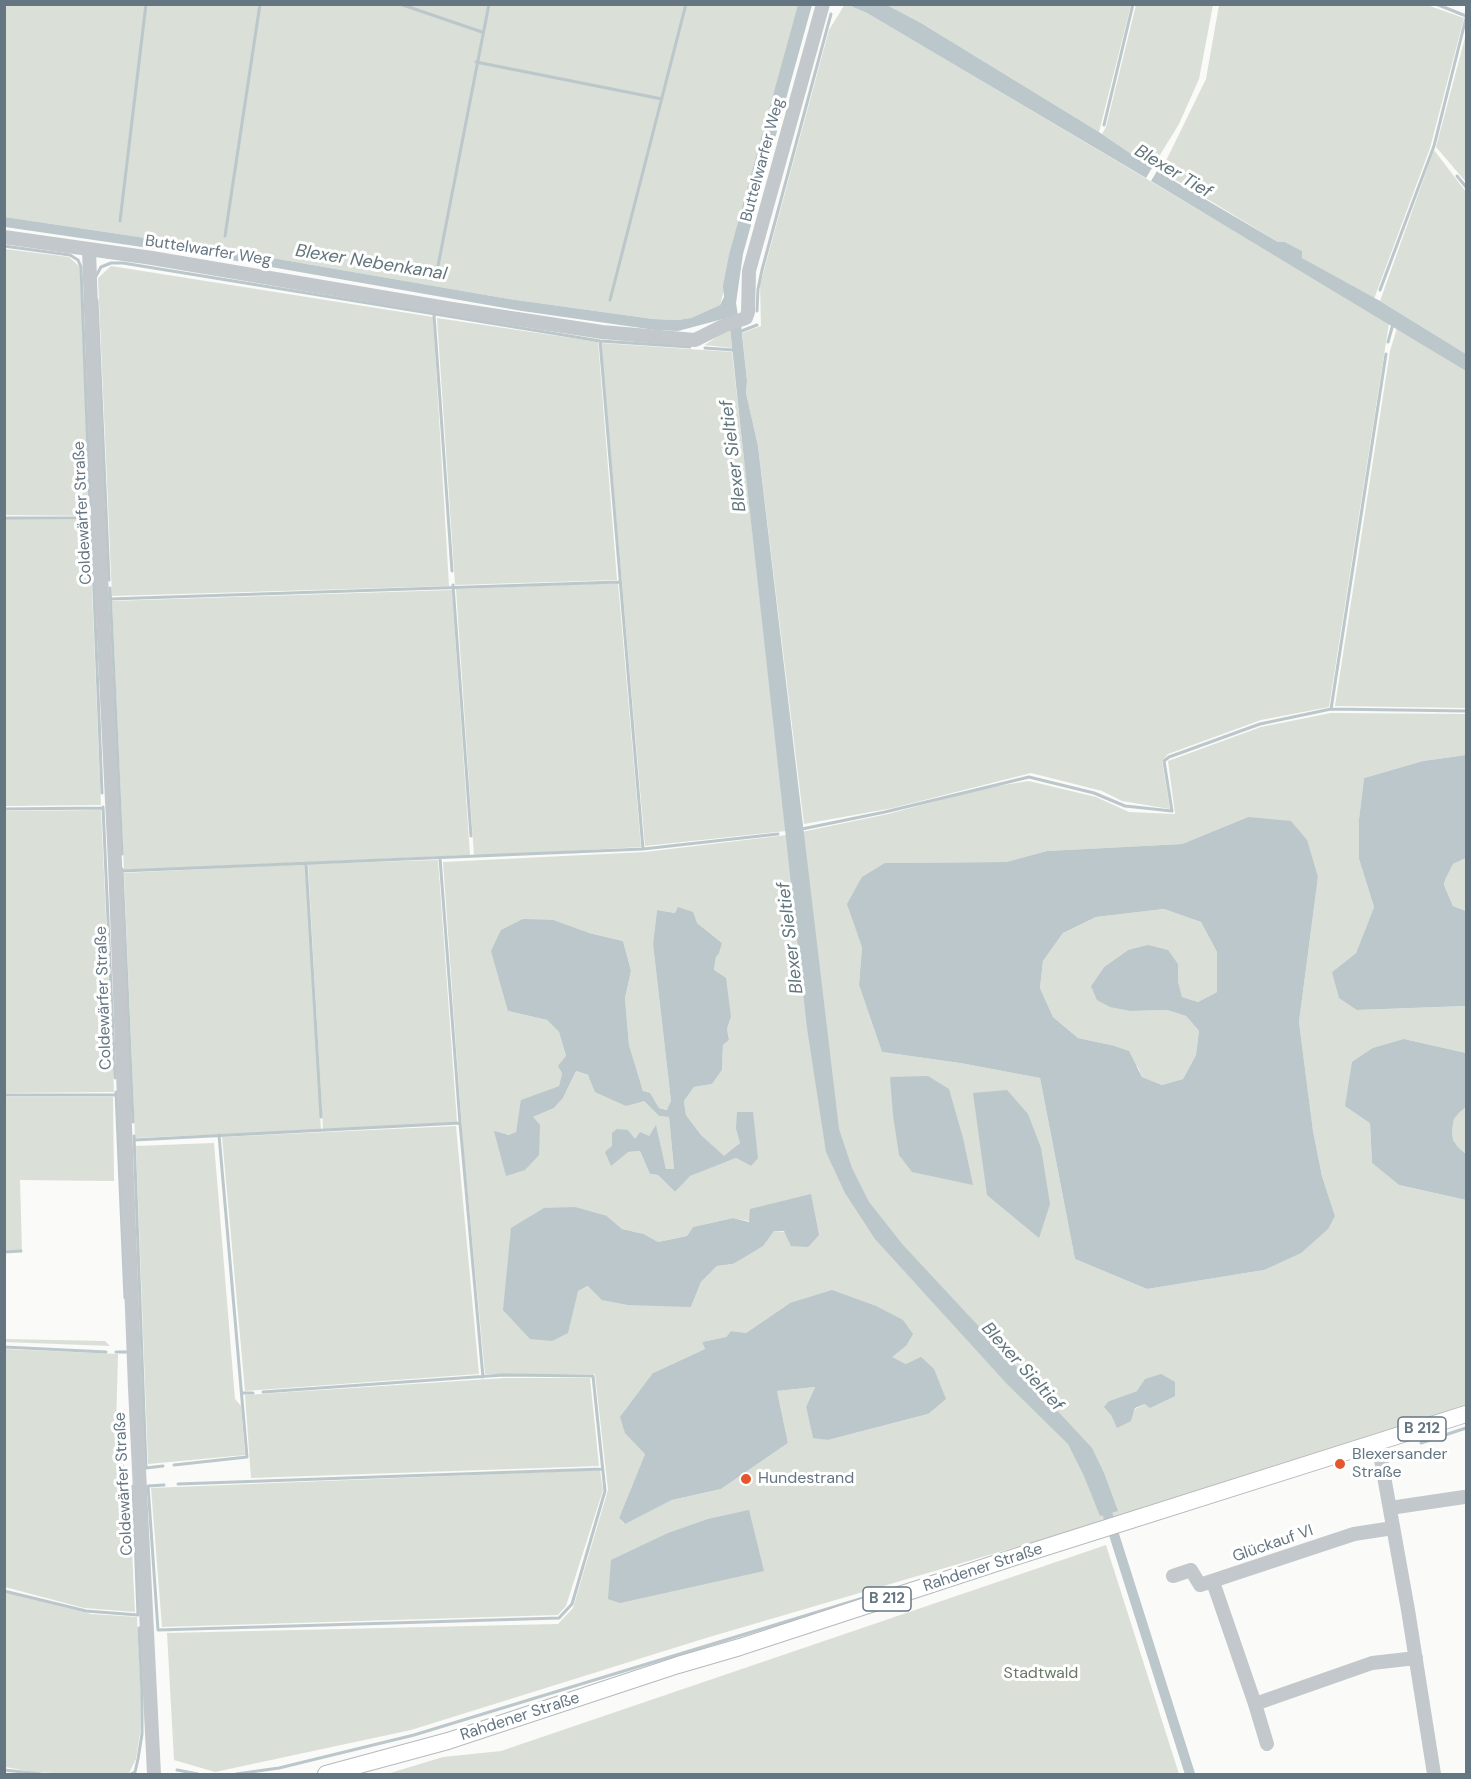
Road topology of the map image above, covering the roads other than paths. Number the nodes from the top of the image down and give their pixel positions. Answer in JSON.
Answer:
{"nodes":[{"id":1,"x":823,"y":4,"type":"edge"},
{"id":2,"x":4,"y":237,"type":"edge"},
{"id":3,"x":88,"y":250,"type":"junction"},
{"id":4,"x":1467,"y":1414,"type":"edge"},
{"id":5,"x":1378,"y":1443,"type":"junction"},
{"id":6,"x":1464,"y":1497,"type":"dead end"},
{"id":7,"x":1390,"y":1508,"type":"junction"},
{"id":8,"x":1393,"y":1528,"type":"junction"},
{"id":9,"x":1173,"y":1576,"type":"dead end"},
{"id":10,"x":1213,"y":1582,"type":"junction"},
{"id":11,"x":1416,"y":1658,"type":"junction"},
{"id":12,"x":1256,"y":1704,"type":"junction"},
{"id":13,"x":1267,"y":1744,"type":"dead end"},
{"id":14,"x":151,"y":1746,"type":"junction"},
{"id":15,"x":143,"y":1774,"type":"edge"},
{"id":16,"x":154,"y":1774,"type":"edge"},
{"id":17,"x":326,"y":1774,"type":"edge"},
{"id":18,"x":1434,"y":1774,"type":"edge"}],
"edges":[{"from":1,"to":3,"type":"street","name":"Buttelwarfer Weg"},
{"from":2,"to":3,"type":"street","name":"Buttelwarfer Weg"},
{"from":3,"to":14,"type":"street","name":"Coldewärfer Straße"},
{"from":4,"to":5,"type":"main road","name":"Rahdener Straße","number":"B 212"},
{"from":5,"to":7,"type":"street"},
{"from":5,"to":17,"type":"main road","name":"Rahdener Straße","number":"B 212"},
{"from":6,"to":7,"type":"street"},
{"from":7,"to":8,"type":"street"},
{"from":8,"to":10,"type":"street","name":"Glückauf VI"},
{"from":8,"to":11,"type":"street"},
{"from":9,"to":10,"type":"street"},
{"from":10,"to":12,"type":"street"},
{"from":11,"to":12,"type":"street"},
{"from":11,"to":18,"type":"street"},
{"from":12,"to":13,"type":"street"},
{"from":14,"to":15,"type":"street","name":"Coldewärfer Straße"},
{"from":14,"to":16,"type":"street","name":"Coldewärfer Straße"}]}
